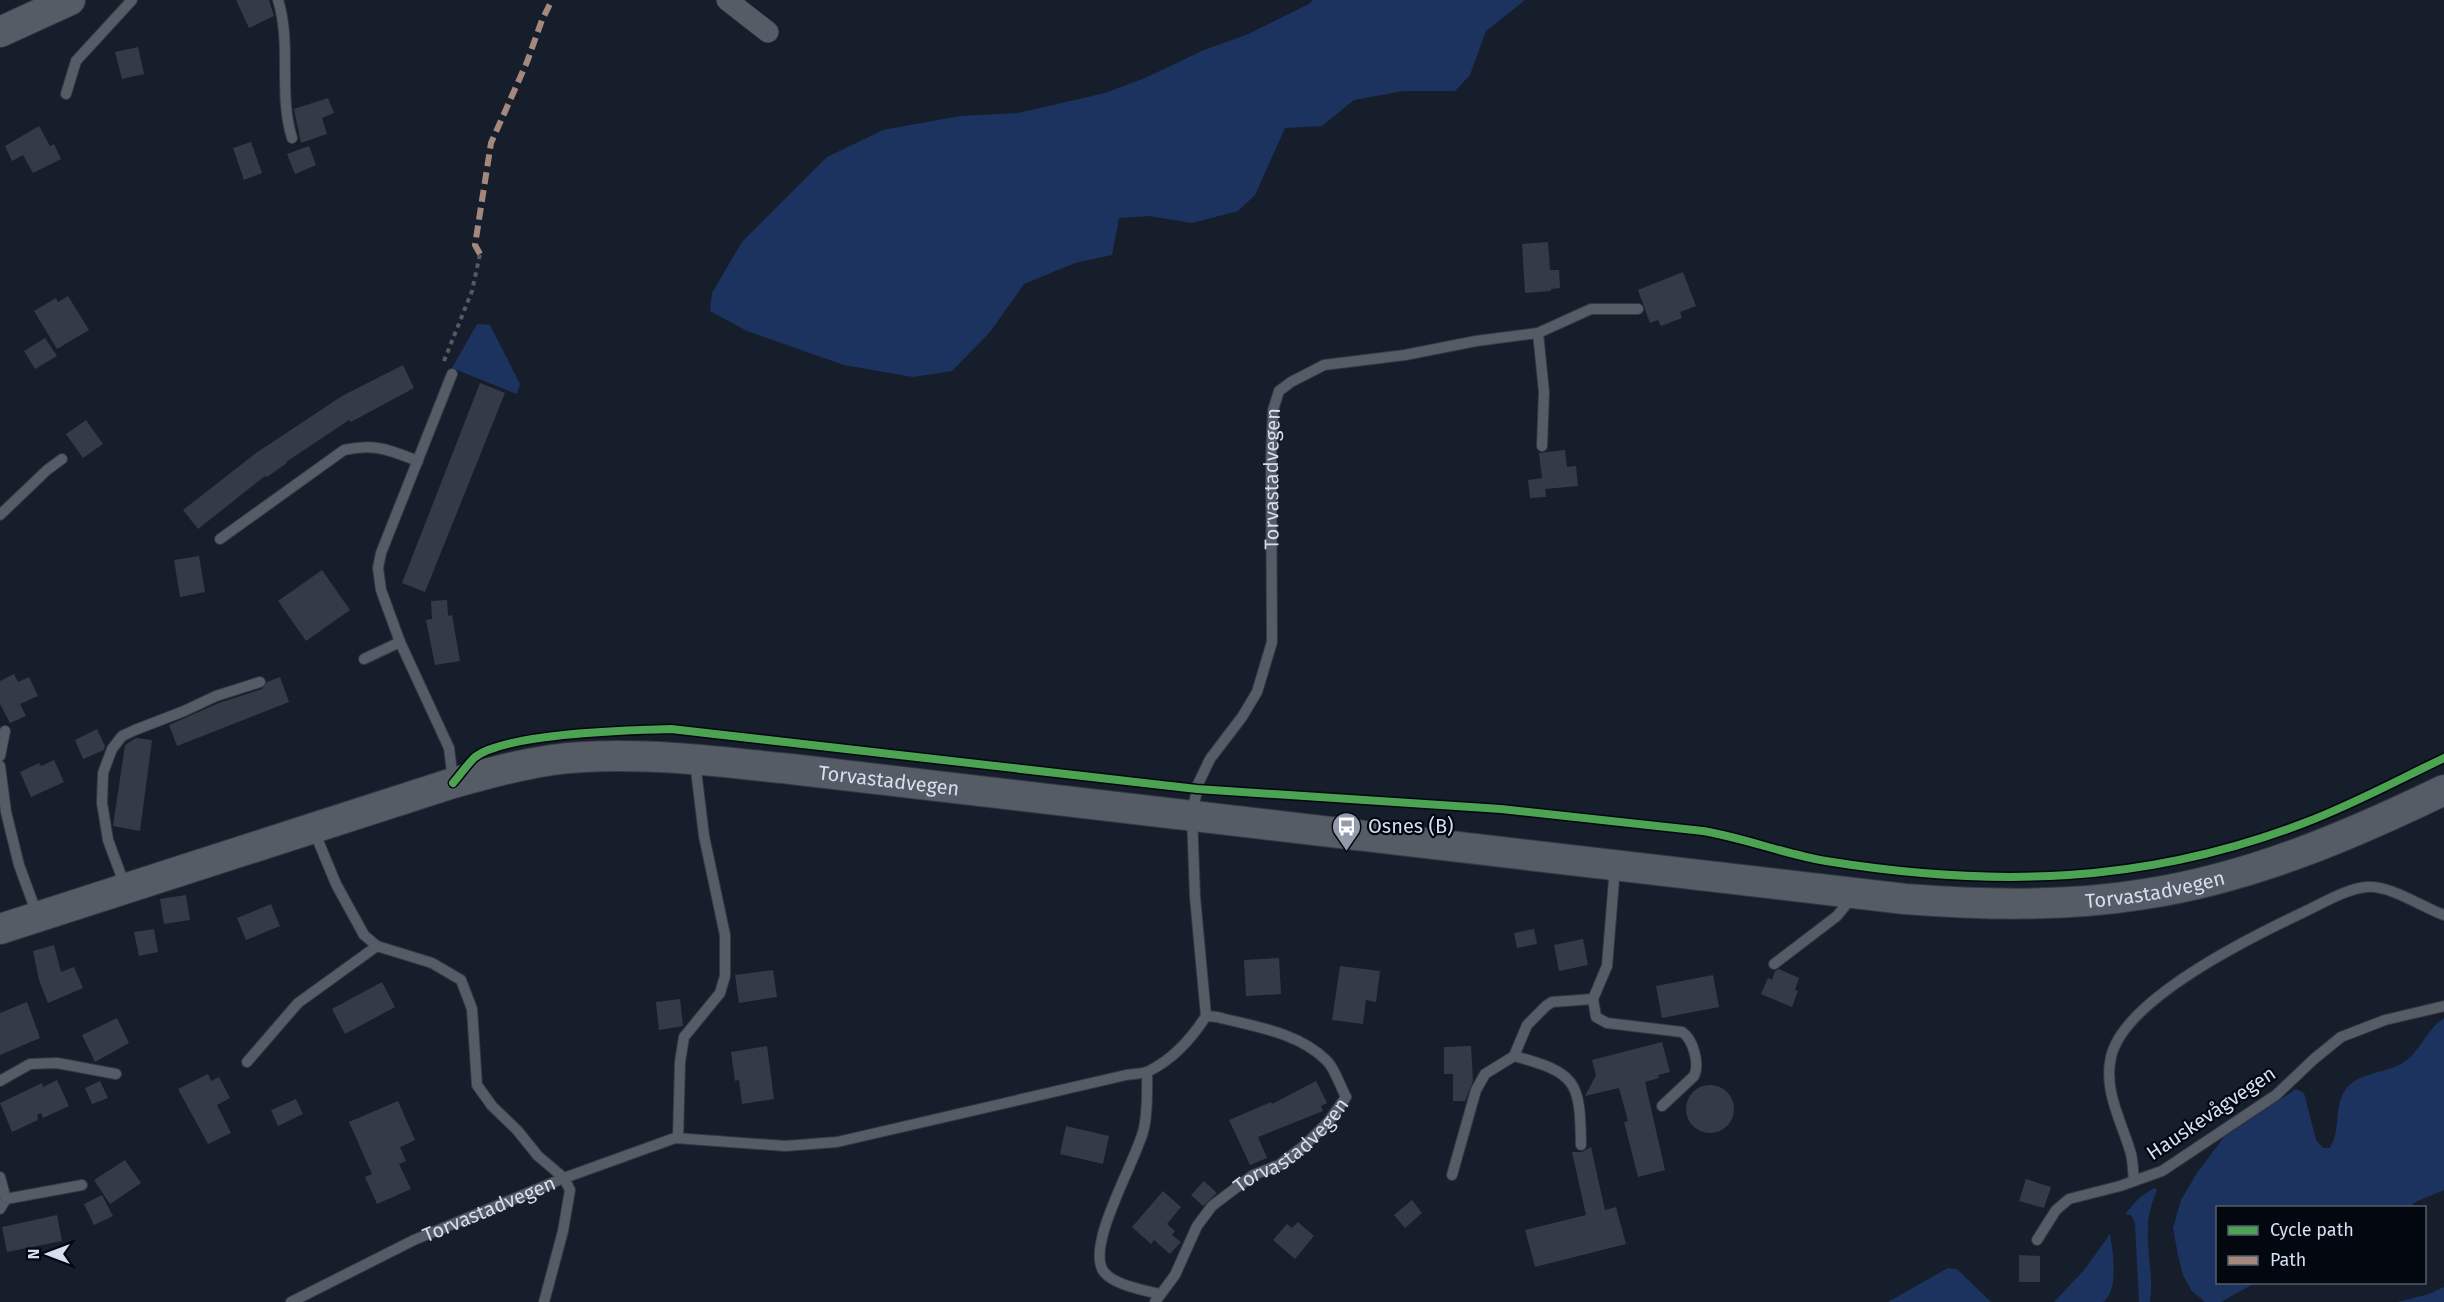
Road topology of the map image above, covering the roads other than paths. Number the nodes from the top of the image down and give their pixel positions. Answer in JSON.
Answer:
{"nodes":[{"id":1,"x":70,"y":0,"type":"edge"},
{"id":2,"x":132,"y":0,"type":"edge"},
{"id":3,"x":278,"y":0,"type":"edge"},
{"id":4,"x":727,"y":0,"type":"edge"},
{"id":5,"x":0,"y":32,"type":"edge"},
{"id":6,"x":768,"y":32,"type":"dead end"},
{"id":7,"x":66,"y":94,"type":"dead end"},
{"id":8,"x":292,"y":138,"type":"dead end"},
{"id":9,"x":1638,"y":309,"type":"dead end"},
{"id":10,"x":1538,"y":333,"type":"junction"},
{"id":11,"x":452,"y":374,"type":"road end"},
{"id":12,"x":1542,"y":446,"type":"dead end"},
{"id":13,"x":62,"y":459,"type":"dead end"},
{"id":14,"x":418,"y":461,"type":"junction"},
{"id":15,"x":0,"y":515,"type":"edge"},
{"id":16,"x":220,"y":539,"type":"dead end"},
{"id":17,"x":400,"y":642,"type":"junction"},
{"id":18,"x":364,"y":659,"type":"dead end"},
{"id":19,"x":260,"y":682,"type":"dead end"},
{"id":20,"x":5,"y":731,"type":"dead end"},
{"id":21,"x":0,"y":756,"type":"edge"},
{"id":22,"x":695,"y":759,"type":"junction"},
{"id":23,"x":0,"y":766,"type":"edge"},
{"id":24,"x":453,"y":783,"type":"junction"},
{"id":25,"x":2444,"y":790,"type":"edge"},
{"id":26,"x":1192,"y":815,"type":"junction"},
{"id":27,"x":313,"y":828,"type":"junction"},
{"id":28,"x":1615,"y":864,"type":"junction"},
{"id":29,"x":126,"y":889,"type":"junction"},
{"id":30,"x":1849,"y":892,"type":"junction"},
{"id":31,"x":2444,"y":915,"type":"edge"},
{"id":32,"x":37,"y":917,"type":"junction"},
{"id":33,"x":0,"y":928,"type":"edge"},
{"id":34,"x":377,"y":946,"type":"junction"},
{"id":35,"x":1774,"y":964,"type":"dead end"},
{"id":36,"x":1593,"y":999,"type":"junction"},
{"id":37,"x":2444,"y":1006,"type":"edge"},
{"id":38,"x":1206,"y":1016,"type":"junction"},
{"id":39,"x":1514,"y":1056,"type":"junction"},
{"id":40,"x":247,"y":1062,"type":"dead end"},
{"id":41,"x":1147,"y":1072,"type":"junction"},
{"id":42,"x":116,"y":1074,"type":"dead end"},
{"id":43,"x":0,"y":1081,"type":"edge"},
{"id":44,"x":1662,"y":1106,"type":"dead end"},
{"id":45,"x":678,"y":1138,"type":"junction"},
{"id":46,"x":1581,"y":1144,"type":"dead end"},
{"id":47,"x":1452,"y":1175,"type":"dead end"},
{"id":48,"x":0,"y":1177,"type":"edge"},
{"id":49,"x":564,"y":1178,"type":"junction"},
{"id":50,"x":2134,"y":1181,"type":"junction"},
{"id":51,"x":82,"y":1185,"type":"dead end"},
{"id":52,"x":3,"y":1204,"type":"edge"},
{"id":53,"x":2037,"y":1240,"type":"dead end"},
{"id":54,"x":1157,"y":1298,"type":"edge"},
{"id":55,"x":291,"y":1302,"type":"edge"},
{"id":56,"x":544,"y":1302,"type":"edge"}],
"edges":[{"from":1,"to":5,"type":"main road"},
{"from":2,"to":7,"type":"lane"},
{"from":3,"to":8,"type":"lane"},
{"from":4,"to":6,"type":"street"},
{"from":9,"to":10,"type":"lane","name":"Torvastadvegen"},
{"from":10,"to":12,"type":"lane"},
{"from":10,"to":26,"type":"lane","name":"Torvastadvegen"},
{"from":11,"to":14,"type":"lane"},
{"from":13,"to":15,"type":"lane"},
{"from":14,"to":16,"type":"lane"},
{"from":14,"to":17,"type":"lane"},
{"from":17,"to":18,"type":"lane"},
{"from":17,"to":24,"type":"lane"},
{"from":19,"to":29,"type":"lane"},
{"from":20,"to":21,"type":"lane"},
{"from":22,"to":24,"type":"main road","name":"Torvastadvegen"},
{"from":22,"to":26,"type":"main road","name":"Torvastadvegen"},
{"from":22,"to":45,"type":"lane"},
{"from":23,"to":32,"type":"lane"},
{"from":24,"to":27,"type":"main road","name":"Torvastadvegen"},
{"from":25,"to":30,"type":"main road","name":"Torvastadvegen"},
{"from":26,"to":28,"type":"main road","name":"Torvastadvegen"},
{"from":26,"to":38,"type":"lane","name":"Torvastadvegen"},
{"from":27,"to":29,"type":"main road","name":"Torvastadvegen"},
{"from":27,"to":34,"type":"lane"},
{"from":28,"to":30,"type":"main road","name":"Torvastadvegen"},
{"from":28,"to":36,"type":"lane"},
{"from":29,"to":32,"type":"main road","name":"Torvastadvegen"},
{"from":30,"to":35,"type":"lane"},
{"from":31,"to":50,"type":"lane"},
{"from":32,"to":33,"type":"main road","name":"Torvastadvegen"},
{"from":34,"to":40,"type":"lane"},
{"from":34,"to":49,"type":"lane","name":"Torvastadvegen"},
{"from":36,"to":39,"type":"lane"},
{"from":36,"to":44,"type":"lane"},
{"from":37,"to":50,"type":"lane","name":"Hauskevågvegen"},
{"from":38,"to":41,"type":"lane"},
{"from":38,"to":54,"type":"lane","name":"Torvastadvegen"},
{"from":39,"to":46,"type":"lane"},
{"from":39,"to":47,"type":"lane"},
{"from":41,"to":45,"type":"lane"},
{"from":41,"to":54,"type":"lane"},
{"from":42,"to":43,"type":"lane"},
{"from":45,"to":49,"type":"lane"},
{"from":48,"to":52,"type":"lane"},
{"from":49,"to":55,"type":"lane","name":"Torvastadvegen"},
{"from":49,"to":56,"type":"lane"},
{"from":50,"to":53,"type":"lane","name":"Hauskevågvegen"},
{"from":51,"to":52,"type":"lane"}]}
